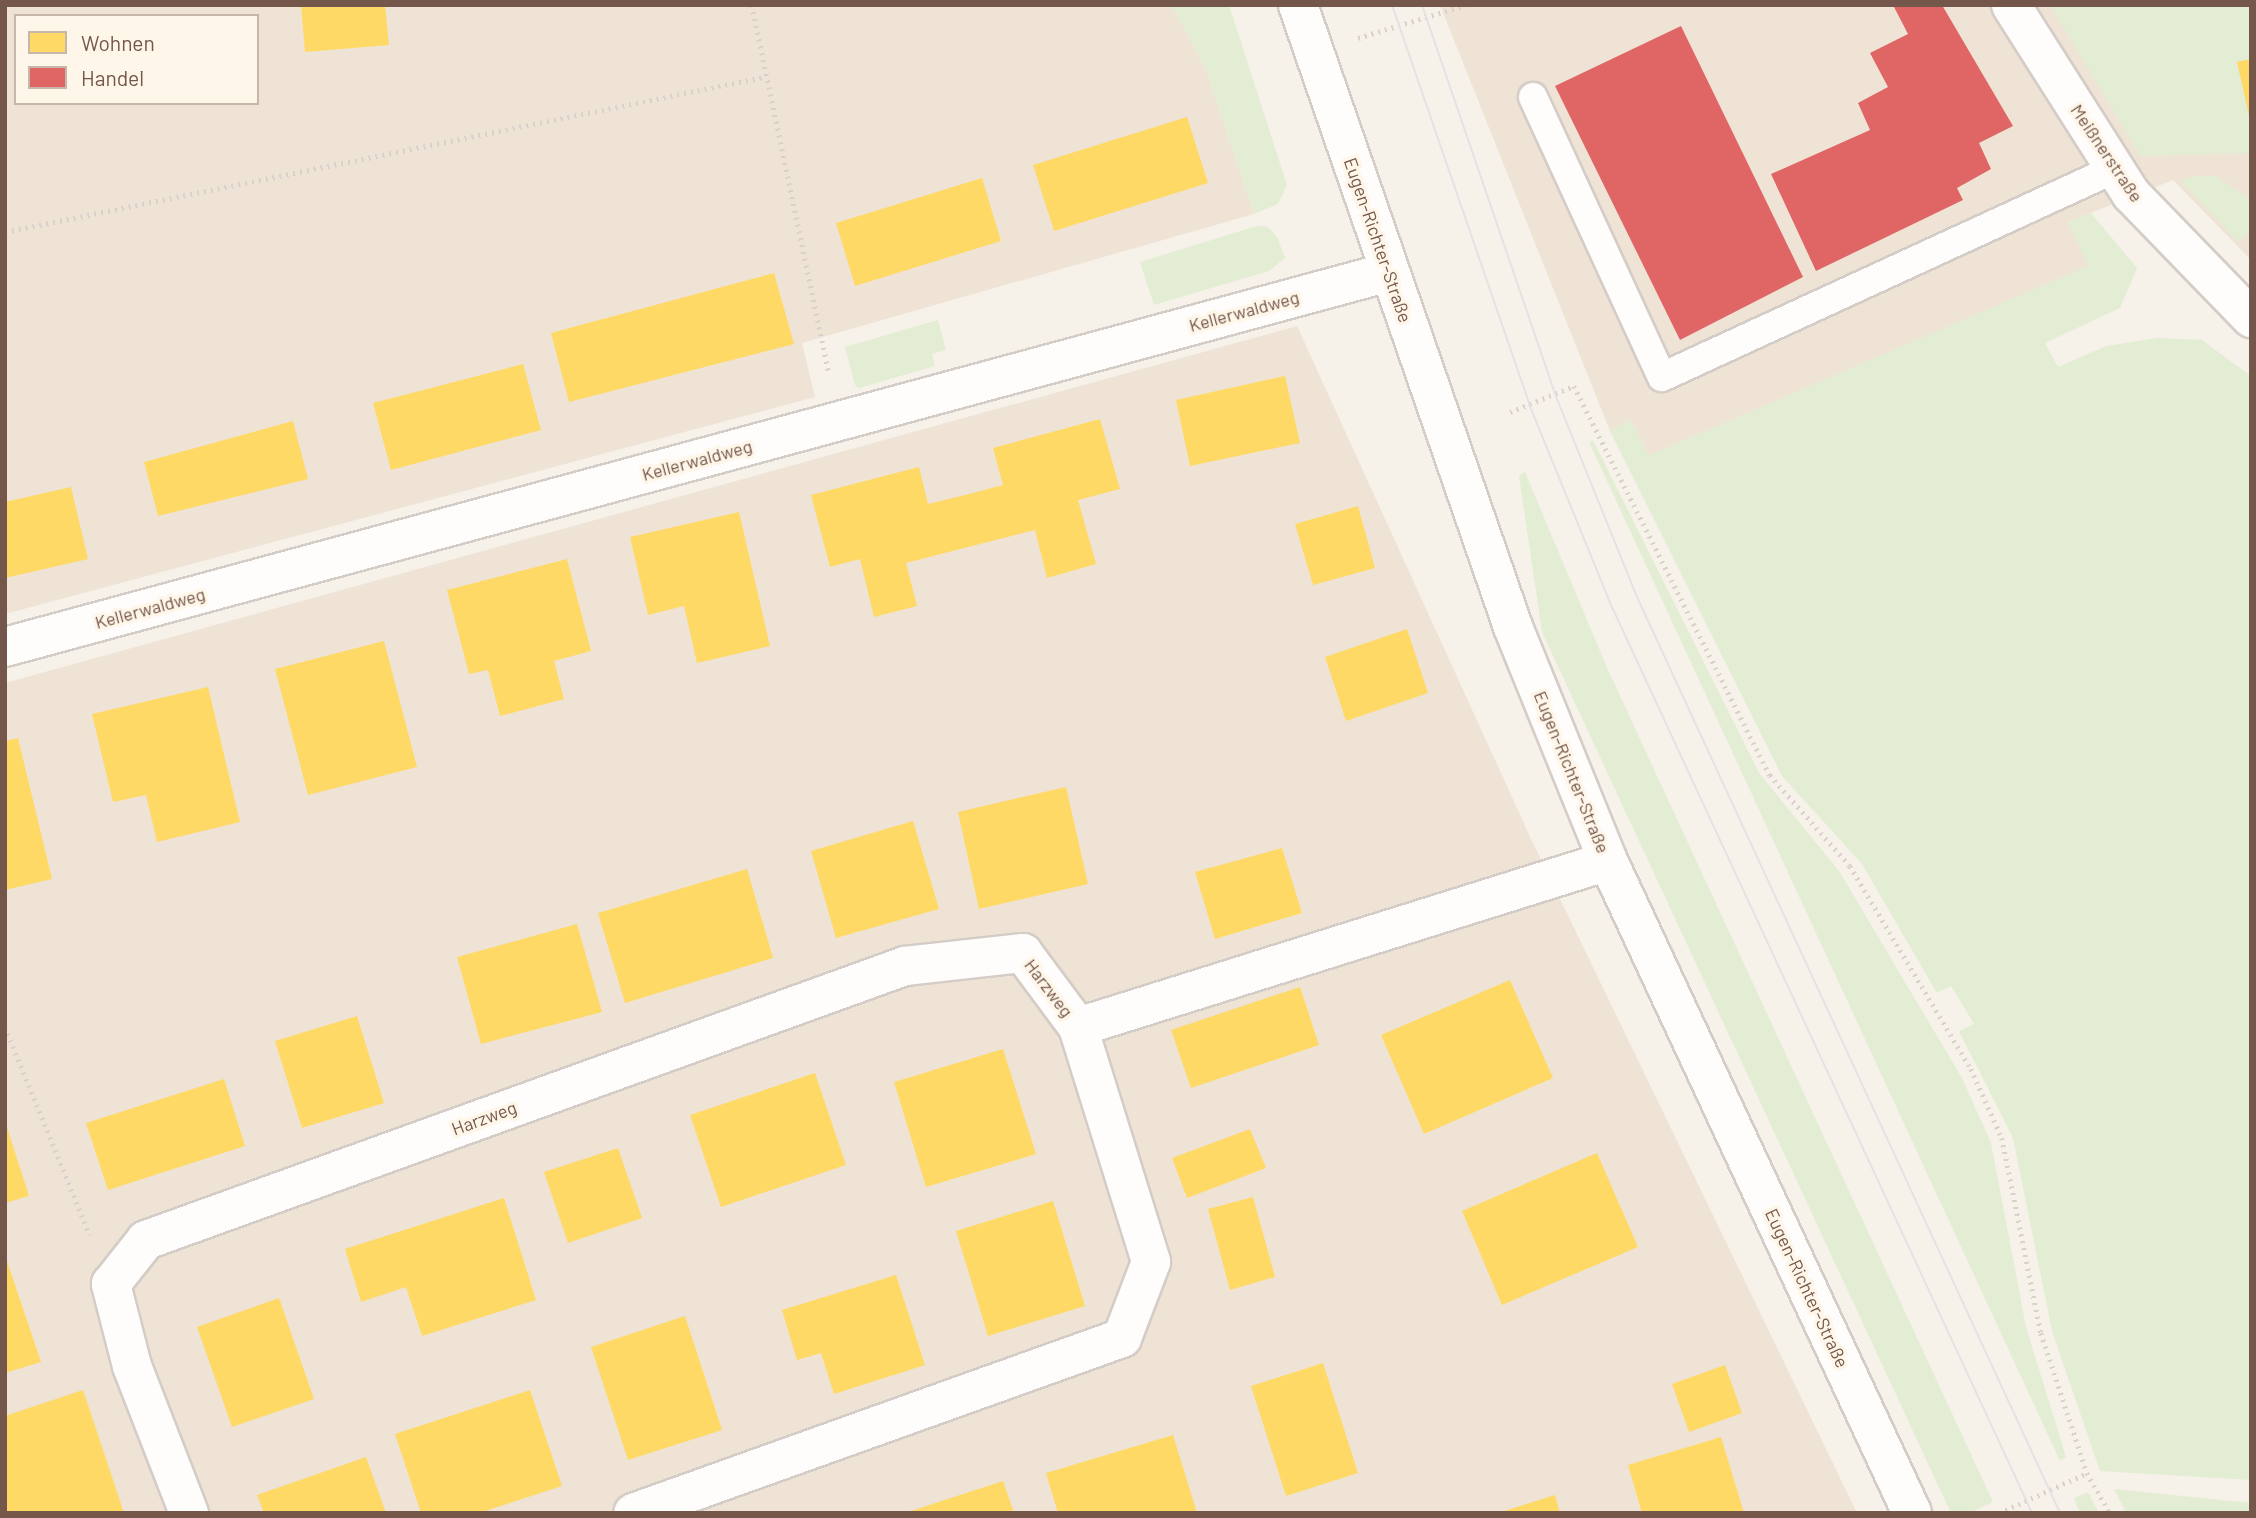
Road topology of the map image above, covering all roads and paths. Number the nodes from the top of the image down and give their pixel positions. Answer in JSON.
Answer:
{"nodes":[{"id":1,"x":752,"y":5,"type":"edge"},
{"id":2,"x":1298,"y":5,"type":"edge"},
{"id":3,"x":1466,"y":5,"type":"edge"},
{"id":4,"x":2011,"y":5,"type":"edge"},
{"id":5,"x":1314,"y":53,"type":"junction"},
{"id":6,"x":764,"y":77,"type":"junction"},
{"id":7,"x":1533,"y":97,"type":"dead end"},
{"id":8,"x":2115,"y":169,"type":"junction"},
{"id":9,"x":5,"y":232,"type":"edge"},
{"id":10,"x":1389,"y":272,"type":"junction"},
{"id":11,"x":2251,"y":318,"type":"edge"},
{"id":12,"x":1510,"y":412,"type":"dead end"},
{"id":13,"x":839,"y":421,"type":"junction"},
{"id":14,"x":5,"y":647,"type":"edge"},
{"id":15,"x":1608,"y":861,"type":"junction"},
{"id":16,"x":5,"y":1027,"type":"edge"},
{"id":17,"x":1078,"y":1027,"type":"junction"},
{"id":18,"x":111,"y":1284,"type":"junction"},
{"id":19,"x":2087,"y":1473,"type":"junction"},
{"id":20,"x":189,"y":1513,"type":"edge"},
{"id":21,"x":633,"y":1513,"type":"edge"},
{"id":22,"x":1912,"y":1513,"type":"edge"},
{"id":23,"x":1999,"y":1513,"type":"edge"},
{"id":24,"x":2110,"y":1513,"type":"edge"}],
"edges":[{"from":1,"to":6,"type":"path"},
{"from":2,"to":5,"type":"street","name":"Eugen-Richter-Straße"},
{"from":3,"to":5,"type":"path"},
{"from":4,"to":8,"type":"street","name":"Meißnerstraße"},
{"from":5,"to":10,"type":"street","name":"Eugen-Richter-Straße"},
{"from":6,"to":9,"type":"path"},
{"from":6,"to":13,"type":"path"},
{"from":7,"to":8,"type":"lane"},
{"from":8,"to":11,"type":"street","name":"Meißnerstraße"},
{"from":10,"to":13,"type":"street","name":"Kellerwaldweg"},
{"from":10,"to":15,"type":"street","name":"Eugen-Richter-Straße"},
{"from":12,"to":19,"type":"path"},
{"from":13,"to":14,"type":"street","name":"Kellerwaldweg"},
{"from":15,"to":17,"type":"street","name":"Harzweg"},
{"from":15,"to":22,"type":"street","name":"Eugen-Richter-Straße"},
{"from":16,"to":18,"type":"path"},
{"from":17,"to":18,"type":"street","name":"Harzweg"},
{"from":17,"to":21,"type":"street","name":"Harzweg"},
{"from":18,"to":20,"type":"street"},
{"from":19,"to":23,"type":"path"},
{"from":19,"to":24,"type":"path"}]}
